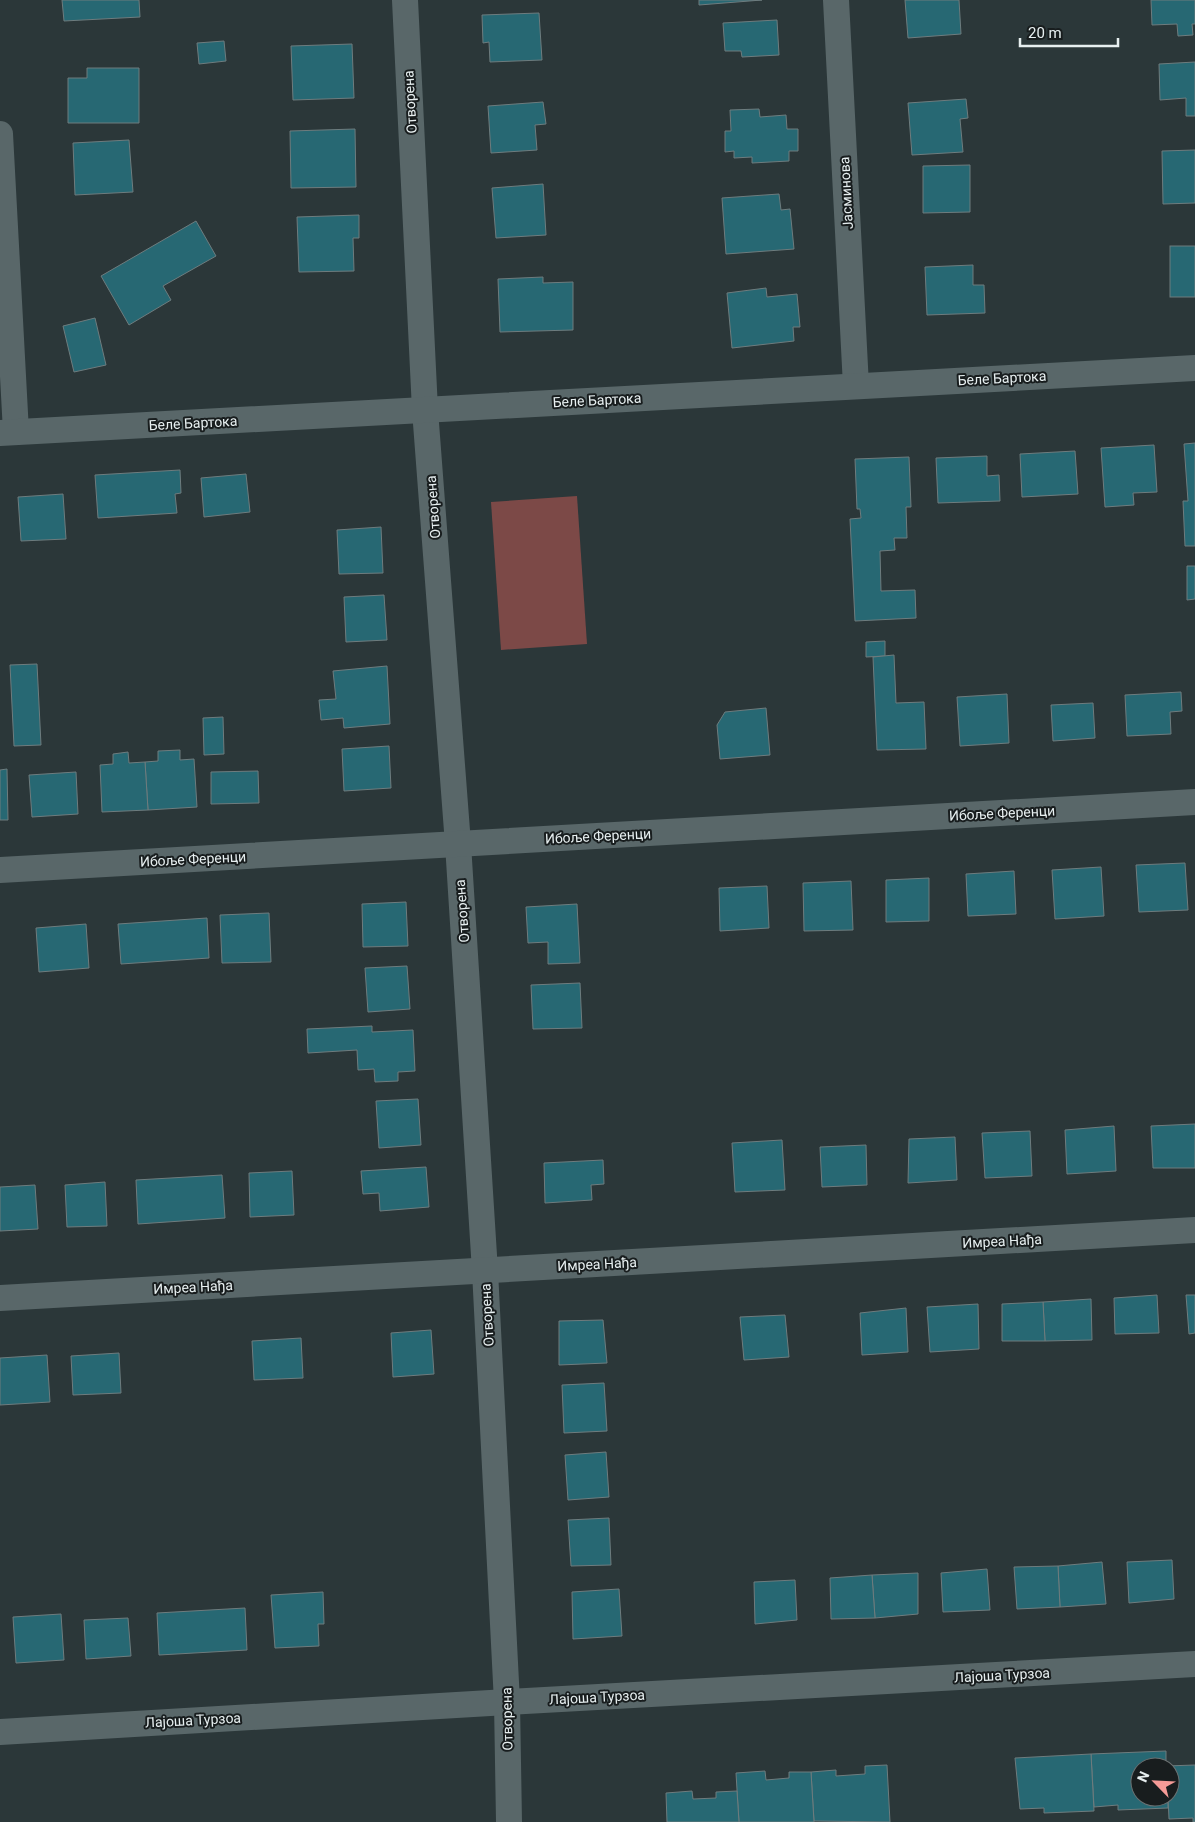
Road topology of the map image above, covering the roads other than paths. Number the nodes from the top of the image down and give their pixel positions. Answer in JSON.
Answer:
{"nodes":[{"id":1,"x":405,"y":0,"type":"edge"},
{"id":2,"x":836,"y":0,"type":"edge"},
{"id":3,"x":0,"y":134,"type":"edge"},
{"id":4,"x":1195,"y":368,"type":"edge"},
{"id":5,"x":856,"y":386,"type":"junction"},
{"id":6,"x":425,"y":410,"type":"junction"},
{"id":7,"x":8,"y":433,"type":"edge"},
{"id":8,"x":1195,"y":802,"type":"edge"},
{"id":9,"x":458,"y":844,"type":"junction"},
{"id":10,"x":0,"y":870,"type":"edge"},
{"id":11,"x":1195,"y":1230,"type":"edge"},
{"id":12,"x":485,"y":1271,"type":"junction"},
{"id":13,"x":0,"y":1298,"type":"edge"},
{"id":14,"x":1195,"y":1664,"type":"edge"},
{"id":15,"x":507,"y":1702,"type":"junction"},
{"id":16,"x":0,"y":1732,"type":"edge"},
{"id":17,"x":509,"y":1822,"type":"edge"}],
"edges":[{"from":1,"to":6,"type":"street","name":"Отворена"},
{"from":2,"to":5,"type":"street","name":"Јасминова"},
{"from":3,"to":7,"type":"street"},
{"from":4,"to":5,"type":"street","name":"Беле Бартока"},
{"from":5,"to":6,"type":"street","name":"Беле Бартока"},
{"from":6,"to":7,"type":"street","name":"Беле Бартока"},
{"from":6,"to":9,"type":"street","name":"Отворена"},
{"from":8,"to":9,"type":"street","name":"Ибоље Ференци"},
{"from":9,"to":10,"type":"street","name":"Ибоље Ференци"},
{"from":9,"to":12,"type":"street","name":"Отворена"},
{"from":11,"to":12,"type":"street","name":"Имреа Нађа"},
{"from":12,"to":13,"type":"street","name":"Имреа Нађа"},
{"from":12,"to":15,"type":"street","name":"Отворена"},
{"from":14,"to":15,"type":"street","name":"Лајоша Турзоа"},
{"from":15,"to":16,"type":"street","name":"Лајоша Турзоа"},
{"from":15,"to":17,"type":"street","name":"Отворена"}]}
